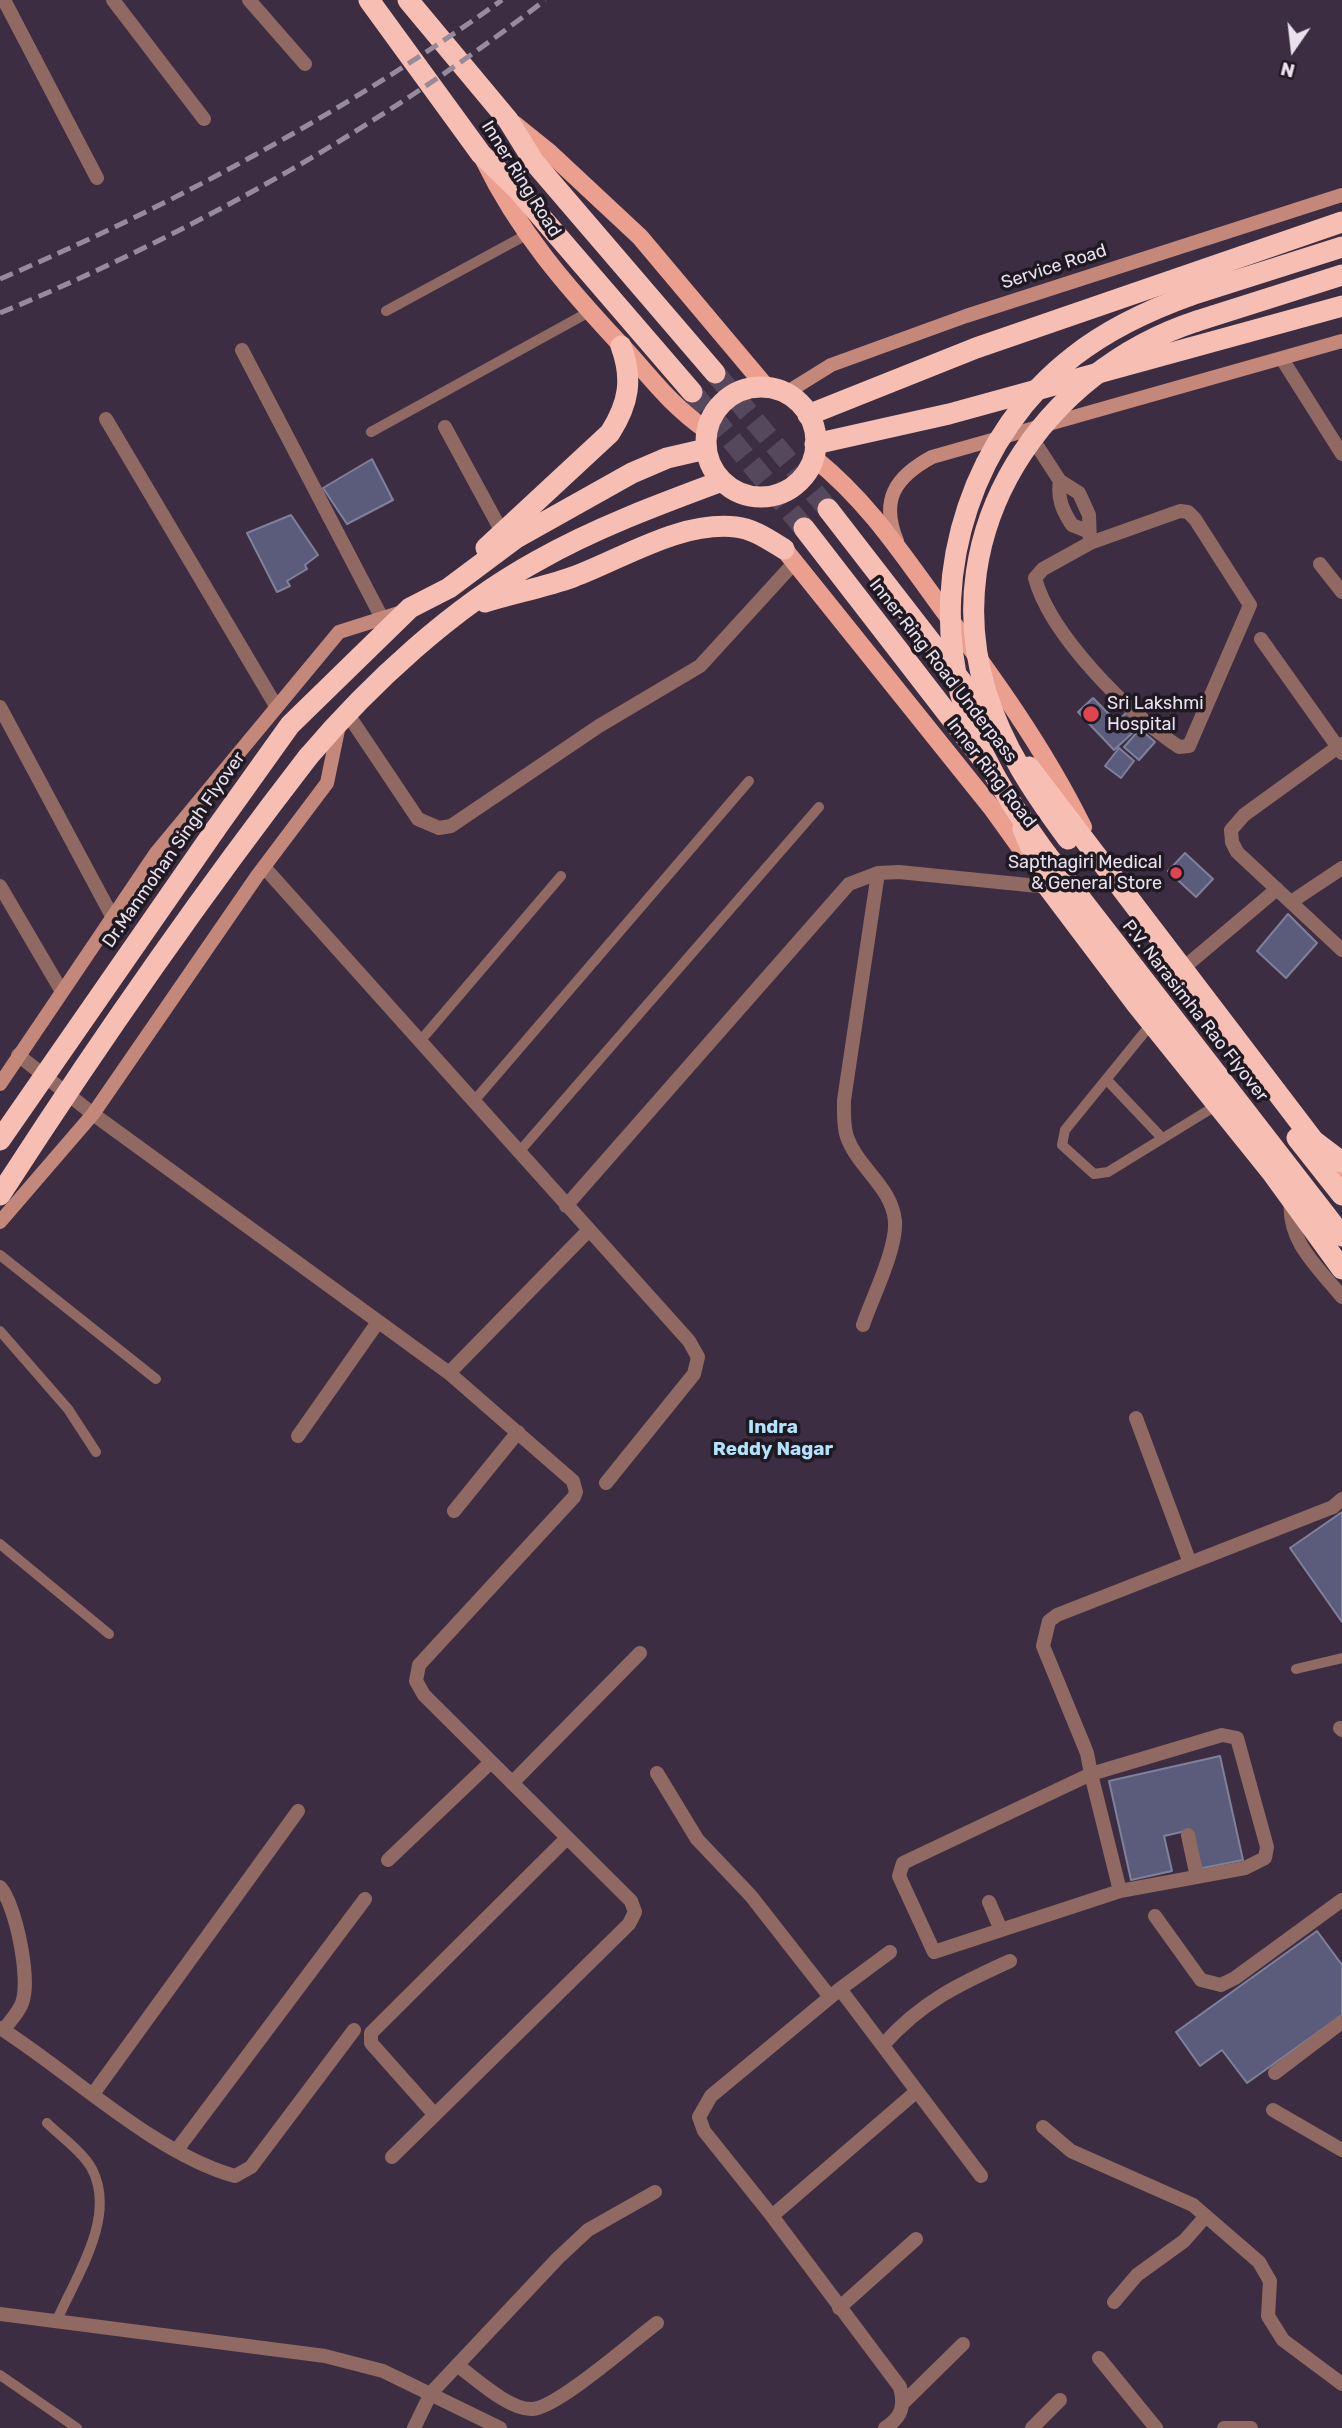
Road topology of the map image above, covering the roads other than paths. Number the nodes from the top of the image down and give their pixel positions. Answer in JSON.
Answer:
{"nodes":[{"id":1,"x":4,"y":0,"type":"edge"},
{"id":2,"x":113,"y":0,"type":"edge"},
{"id":3,"x":249,"y":0,"type":"edge"},
{"id":4,"x":369,"y":0,"type":"edge"},
{"id":5,"x":408,"y":0,"type":"edge"},
{"id":6,"x":305,"y":64,"type":"dead end"},
{"id":7,"x":204,"y":119,"type":"dead end"},
{"id":8,"x":508,"y":120,"type":"junction"},
{"id":9,"x":481,"y":154,"type":"junction"},
{"id":10,"x":97,"y":178,"type":"dead end"},
{"id":11,"x":1342,"y":195,"type":"edge"},
{"id":12,"x":1342,"y":222,"type":"edge"},
{"id":13,"x":526,"y":235,"type":"junction"},
{"id":14,"x":1342,"y":247,"type":"edge"},
{"id":15,"x":1342,"y":275,"type":"edge"},
{"id":16,"x":1342,"y":306,"type":"edge"},
{"id":17,"x":386,"y":311,"type":"dead end"},
{"id":18,"x":589,"y":312,"type":"junction"},
{"id":19,"x":1342,"y":341,"type":"edge"},
{"id":20,"x":621,"y":345,"type":"junction"},
{"id":21,"x":243,"y":349,"type":"dead end"},
{"id":22,"x":1282,"y":359,"type":"junction"},
{"id":23,"x":715,"y":373,"type":"tunnel mouth"},
{"id":24,"x":776,"y":391,"type":"junction"},
{"id":25,"x":692,"y":392,"type":"tunnel mouth"},
{"id":26,"x":808,"y":415,"type":"junction"},
{"id":27,"x":106,"y":419,"type":"dead end"},
{"id":28,"x":445,"y":427,"type":"dead end"},
{"id":29,"x":1026,"y":430,"type":"junction"},
{"id":30,"x":371,"y":432,"type":"dead end"},
{"id":31,"x":706,"y":439,"type":"junction"},
{"id":32,"x":815,"y":451,"type":"junction"},
{"id":33,"x":1342,"y":454,"type":"edge"},
{"id":34,"x":722,"y":481,"type":"junction"},
{"id":35,"x":1060,"y":481,"type":"junction"},
{"id":36,"x":828,"y":509,"type":"tunnel mouth"},
{"id":37,"x":804,"y":528,"type":"tunnel mouth"},
{"id":38,"x":502,"y":532,"type":"junction"},
{"id":39,"x":1089,"y":537,"type":"junction"},
{"id":40,"x":898,"y":544,"type":"junction"},
{"id":41,"x":790,"y":555,"type":"junction"},
{"id":42,"x":1320,"y":564,"type":"dead end"},
{"id":43,"x":449,"y":588,"type":"junction"},
{"id":44,"x":1342,"y":592,"type":"edge"},
{"id":45,"x":410,"y":608,"type":"junction"},
{"id":46,"x":465,"y":608,"type":"junction"},
{"id":47,"x":383,"y":620,"type":"junction"},
{"id":48,"x":1261,"y":639,"type":"dead end"},
{"id":49,"x":276,"y":706,"type":"junction"},
{"id":50,"x":0,"y":707,"type":"edge"},
{"id":51,"x":343,"y":716,"type":"junction"},
{"id":52,"x":1341,"y":748,"type":"edge"},
{"id":53,"x":749,"y":780,"type":"dead end"},
{"id":54,"x":819,"y":807,"type":"dead end"},
{"id":55,"x":1095,"y":853,"type":"junction"},
{"id":56,"x":264,"y":867,"type":"junction"},
{"id":57,"x":1342,"y":868,"type":"edge"},
{"id":58,"x":878,"y":873,"type":"junction"},
{"id":59,"x":562,"y":876,"type":"dead end"},
{"id":60,"x":0,"y":886,"type":"edge"},
{"id":61,"x":1048,"y":887,"type":"junction"},
{"id":62,"x":1277,"y":889,"type":"junction"},
{"id":63,"x":1291,"y":902,"type":"junction"},
{"id":64,"x":113,"y":918,"type":"junction"},
{"id":65,"x":1342,"y":950,"type":"edge"},
{"id":66,"x":1181,"y":970,"type":"junction"},
{"id":67,"x":61,"y":990,"type":"junction"},
{"id":68,"x":1152,"y":1023,"type":"junction"},
{"id":69,"x":421,"y":1040,"type":"junction"},
{"id":70,"x":18,"y":1055,"type":"junction"},
{"id":71,"x":1107,"y":1080,"type":"junction"},
{"id":72,"x":0,"y":1084,"type":"edge"},
{"id":73,"x":474,"y":1101,"type":"junction"},
{"id":74,"x":1217,"y":1104,"type":"junction"},
{"id":75,"x":93,"y":1114,"type":"junction"},
{"id":76,"x":1162,"y":1138,"type":"junction"},
{"id":77,"x":0,"y":1140,"type":"edge"},
{"id":78,"x":1314,"y":1141,"type":"junction"},
{"id":79,"x":519,"y":1152,"type":"junction"},
{"id":80,"x":1342,"y":1162,"type":"edge"},
{"id":81,"x":1273,"y":1174,"type":"junction"},
{"id":82,"x":1342,"y":1177,"type":"edge"},
{"id":83,"x":0,"y":1195,"type":"edge"},
{"id":84,"x":1342,"y":1195,"type":"edge"},
{"id":85,"x":1291,"y":1202,"type":"junction"},
{"id":86,"x":566,"y":1206,"type":"junction"},
{"id":87,"x":0,"y":1222,"type":"edge"},
{"id":88,"x":588,"y":1231,"type":"junction"},
{"id":89,"x":1342,"y":1236,"type":"edge"},
{"id":90,"x":0,"y":1255,"type":"edge"},
{"id":91,"x":1342,"y":1257,"type":"edge"},
{"id":92,"x":1342,"y":1269,"type":"edge"},
{"id":93,"x":1342,"y":1297,"type":"edge"},
{"id":94,"x":378,"y":1322,"type":"junction"},
{"id":95,"x":863,"y":1325,"type":"dead end"},
{"id":96,"x":0,"y":1331,"type":"edge"},
{"id":97,"x":449,"y":1373,"type":"junction"},
{"id":98,"x":156,"y":1379,"type":"dead end"},
{"id":99,"x":1136,"y":1418,"type":"dead end"},
{"id":100,"x":518,"y":1432,"type":"junction"},
{"id":101,"x":298,"y":1436,"type":"dead end"},
{"id":102,"x":96,"y":1452,"type":"dead end"},
{"id":103,"x":606,"y":1483,"type":"dead end"},
{"id":104,"x":1342,"y":1499,"type":"edge"},
{"id":105,"x":454,"y":1511,"type":"dead end"},
{"id":106,"x":0,"y":1544,"type":"edge"},
{"id":107,"x":1189,"y":1563,"type":"junction"},
{"id":108,"x":109,"y":1634,"type":"dead end"},
{"id":109,"x":640,"y":1653,"type":"dead end"},
{"id":110,"x":1342,"y":1658,"type":"edge"},
{"id":111,"x":1296,"y":1669,"type":"dead end"},
{"id":112,"x":491,"y":1762,"type":"junction"},
{"id":113,"x":657,"y":1773,"type":"dead end"},
{"id":114,"x":1091,"y":1774,"type":"junction"},
{"id":115,"x":512,"y":1783,"type":"junction"},
{"id":116,"x":298,"y":1811,"type":"dead end"},
{"id":117,"x":1188,"y":1835,"type":"dead end"},
{"id":118,"x":567,"y":1838,"type":"junction"},
{"id":119,"x":388,"y":1860,"type":"dead end"},
{"id":120,"x":1197,"y":1877,"type":"junction"},
{"id":121,"x":0,"y":1887,"type":"edge"},
{"id":122,"x":1120,"y":1891,"type":"junction"},
{"id":123,"x":365,"y":1899,"type":"dead end"},
{"id":124,"x":989,"y":1902,"type":"dead end"},
{"id":125,"x":1341,"y":1904,"type":"edge"},
{"id":126,"x":1155,"y":1916,"type":"dead end"},
{"id":127,"x":1001,"y":1930,"type":"junction"},
{"id":128,"x":890,"y":1952,"type":"dead end"},
{"id":129,"x":1010,"y":1961,"type":"dead end"},
{"id":130,"x":835,"y":1993,"type":"junction"},
{"id":131,"x":1342,"y":2022,"type":"edge"},
{"id":132,"x":2,"y":2029,"type":"edge"},
{"id":133,"x":354,"y":2030,"type":"dead end"},
{"id":134,"x":883,"y":2045,"type":"junction"},
{"id":135,"x":1275,"y":2073,"type":"dead end"},
{"id":136,"x":917,"y":2091,"type":"junction"},
{"id":137,"x":93,"y":2094,"type":"junction"},
{"id":138,"x":1273,"y":2109,"type":"dead end"},
{"id":139,"x":435,"y":2115,"type":"junction"},
{"id":140,"x":47,"y":2123,"type":"dead end"},
{"id":141,"x":1042,"y":2127,"type":"dead end"},
{"id":142,"x":1342,"y":2150,"type":"edge"},
{"id":143,"x":176,"y":2151,"type":"junction"},
{"id":144,"x":392,"y":2157,"type":"dead end"},
{"id":145,"x":981,"y":2176,"type":"dead end"},
{"id":146,"x":655,"y":2192,"type":"dead end"},
{"id":147,"x":772,"y":2216,"type":"junction"},
{"id":148,"x":1206,"y":2216,"type":"junction"},
{"id":149,"x":916,"y":2239,"type":"dead end"},
{"id":150,"x":1114,"y":2302,"type":"dead end"},
{"id":151,"x":839,"y":2308,"type":"junction"},
{"id":152,"x":0,"y":2314,"type":"edge"},
{"id":153,"x":57,"y":2320,"type":"junction"},
{"id":154,"x":657,"y":2323,"type":"dead end"},
{"id":155,"x":963,"y":2344,"type":"dead end"},
{"id":156,"x":1099,"y":2358,"type":"dead end"},
{"id":157,"x":457,"y":2365,"type":"junction"},
{"id":158,"x":0,"y":2375,"type":"edge"},
{"id":159,"x":1342,"y":2384,"type":"edge"},
{"id":160,"x":431,"y":2393,"type":"junction"},
{"id":161,"x":1060,"y":2400,"type":"dead end"},
{"id":162,"x":904,"y":2402,"type":"junction"},
{"id":163,"x":77,"y":2428,"type":"edge"},
{"id":164,"x":414,"y":2428,"type":"edge"},
{"id":165,"x":500,"y":2428,"type":"edge"},
{"id":166,"x":885,"y":2428,"type":"edge"},
{"id":167,"x":1032,"y":2428,"type":"edge"},
{"id":168,"x":1156,"y":2428,"type":"edge"},
{"id":169,"x":1224,"y":2428,"type":"edge"},
{"id":170,"x":1251,"y":2428,"type":"edge"}],
"edges":[{"from":1,"to":10,"type":"street"},
{"from":2,"to":7,"type":"street"},
{"from":3,"to":6,"type":"street"},
{"from":4,"to":9,"type":"highway","name":"Inner Ring Road"},
{"from":5,"to":8,"type":"highway","name":"Inner Ring Road"},
{"from":8,"to":23,"type":"highway"},
{"from":8,"to":24,"type":"main road","name":"Inner Ring Road"},
{"from":9,"to":13,"type":"main road","name":"Inner Ring Road"},
{"from":9,"to":25,"type":"highway"},
{"from":11,"to":24,"type":"street","name":"Service Road"},
{"from":12,"to":26,"type":"highway"},
{"from":13,"to":17,"type":"lane"},
{"from":13,"to":18,"type":"main road","name":"Inner Ring Road"},
{"from":14,"to":89,"type":"highway","name":"P.V. Narasimha Rao Flyover","bridge":true},
{"from":15,"to":84,"type":"highway","name":"P.V. Narasimha Rao Flyover","bridge":true},
{"from":16,"to":32,"type":"highway"},
{"from":18,"to":20,"type":"main road","name":"Inner Ring Road"},
{"from":18,"to":30,"type":"lane"},
{"from":19,"to":22,"type":"street"},
{"from":20,"to":31,"type":"main road","name":"Inner Ring Road"},
{"from":20,"to":38,"type":"highway"},
{"from":21,"to":47,"type":"street"},
{"from":22,"to":29,"type":"street"},
{"from":22,"to":33,"type":"street"},
{"from":24,"to":26,"type":"highway"},
{"from":24,"to":31,"type":"highway"},
{"from":26,"to":32,"type":"highway"},
{"from":27,"to":49,"type":"street"},
{"from":28,"to":38,"type":"street"},
{"from":29,"to":35,"type":"street"},
{"from":29,"to":40,"type":"street"},
{"from":31,"to":34,"type":"highway"},
{"from":31,"to":43,"type":"highway"},
{"from":32,"to":34,"type":"highway"},
{"from":32,"to":40,"type":"main road"},
{"from":34,"to":46,"type":"highway"},
{"from":35,"to":39,"type":"street"},
{"from":35,"to":39,"type":"street"},
{"from":36,"to":55,"type":"highway","name":"Inner Ring Road Underpass"},
{"from":37,"to":61,"type":"highway","name":"Inner Ring Road Underpass"},
{"from":38,"to":43,"type":"highway"},
{"from":39,"to":39,"type":"street"},
{"from":40,"to":55,"type":"main road"},
{"from":41,"to":46,"type":"highway"},
{"from":41,"to":51,"type":"street"},
{"from":41,"to":61,"type":"main road","name":"Inner Ring Road"},
{"from":42,"to":44,"type":"street"},
{"from":43,"to":45,"type":"highway","name":"Dr.Manmohan Singh Flyover"},
{"from":45,"to":47,"type":"street"},
{"from":45,"to":77,"type":"highway","name":"Dr.Manmohan Singh Flyover","bridge":true},
{"from":46,"to":51,"type":"highway"},
{"from":47,"to":49,"type":"street"},
{"from":48,"to":52,"type":"street"},
{"from":49,"to":64,"type":"street"},
{"from":50,"to":64,"type":"street"},
{"from":51,"to":56,"type":"street"},
{"from":51,"to":83,"type":"highway","bridge":true},
{"from":52,"to":62,"type":"street"},
{"from":53,"to":73,"type":"lane"},
{"from":54,"to":79,"type":"lane"},
{"from":55,"to":66,"type":"highway"},
{"from":56,"to":69,"type":"street"},
{"from":56,"to":75,"type":"street"},
{"from":57,"to":63,"type":"street"},
{"from":58,"to":61,"type":"street"},
{"from":58,"to":86,"type":"street"},
{"from":58,"to":95,"type":"street"},
{"from":59,"to":69,"type":"lane"},
{"from":60,"to":67,"type":"street"},
{"from":61,"to":68,"type":"highway","name":"Inner Ring Road"},
{"from":62,"to":63,"type":"street"},
{"from":62,"to":66,"type":"street"},
{"from":63,"to":65,"type":"street"},
{"from":64,"to":67,"type":"street"},
{"from":66,"to":78,"type":"highway"},
{"from":67,"to":70,"type":"street"},
{"from":68,"to":71,"type":"lane"},
{"from":68,"to":74,"type":"highway","name":"Inner Ring Road"},
{"from":69,"to":73,"type":"street"},
{"from":70,"to":72,"type":"street"},
{"from":70,"to":75,"type":"street"},
{"from":71,"to":76,"type":"lane"},
{"from":71,"to":76,"type":"lane"},
{"from":73,"to":79,"type":"street"},
{"from":74,"to":76,"type":"lane"},
{"from":74,"to":81,"type":"highway","name":"Inner Ring Road"},
{"from":75,"to":87,"type":"street"},
{"from":75,"to":94,"type":"street"},
{"from":78,"to":80,"type":"highway"},
{"from":78,"to":82,"type":"main road"},
{"from":79,"to":86,"type":"street"},
{"from":81,"to":85,"type":"highway"},
{"from":81,"to":91,"type":"main road","name":"Inner Ring Road"},
{"from":85,"to":92,"type":"highway"},
{"from":85,"to":93,"type":"street"},
{"from":86,"to":88,"type":"street"},
{"from":88,"to":97,"type":"street"},
{"from":88,"to":103,"type":"street"},
{"from":90,"to":98,"type":"lane"},
{"from":94,"to":97,"type":"street"},
{"from":94,"to":101,"type":"street"},
{"from":96,"to":102,"type":"lane"},
{"from":97,"to":100,"type":"street"},
{"from":99,"to":107,"type":"street"},
{"from":100,"to":105,"type":"street"},
{"from":100,"to":112,"type":"street"},
{"from":104,"to":107,"type":"street"},
{"from":106,"to":108,"type":"lane"},
{"from":107,"to":114,"type":"street"},
{"from":109,"to":115,"type":"street"},
{"from":110,"to":111,"type":"lane"},
{"from":112,"to":115,"type":"street"},
{"from":112,"to":119,"type":"street"},
{"from":113,"to":130,"type":"street"},
{"from":114,"to":120,"type":"street"},
{"from":114,"to":122,"type":"street"},
{"from":114,"to":127,"type":"street"},
{"from":115,"to":118,"type":"street"},
{"from":116,"to":137,"type":"street"},
{"from":117,"to":120,"type":"street"},
{"from":118,"to":139,"type":"street"},
{"from":118,"to":139,"type":"street"},
{"from":120,"to":122,"type":"street"},
{"from":121,"to":132,"type":"street"},
{"from":122,"to":127,"type":"street"},
{"from":123,"to":143,"type":"street"},
{"from":124,"to":127,"type":"street"},
{"from":125,"to":126,"type":"street"},
{"from":128,"to":130,"type":"street"},
{"from":129,"to":134,"type":"street"},
{"from":130,"to":134,"type":"street"},
{"from":130,"to":147,"type":"street"},
{"from":131,"to":135,"type":"street"},
{"from":132,"to":137,"type":"street"},
{"from":133,"to":143,"type":"street"},
{"from":134,"to":136,"type":"street"},
{"from":136,"to":145,"type":"street"},
{"from":136,"to":147,"type":"street"},
{"from":137,"to":143,"type":"street"},
{"from":138,"to":142,"type":"street"},
{"from":139,"to":144,"type":"street"},
{"from":140,"to":153,"type":"lane"},
{"from":141,"to":148,"type":"street"},
{"from":146,"to":157,"type":"street"},
{"from":147,"to":151,"type":"street"},
{"from":148,"to":150,"type":"street"},
{"from":148,"to":159,"type":"street"},
{"from":149,"to":151,"type":"street"},
{"from":151,"to":162,"type":"street"},
{"from":152,"to":153,"type":"street"},
{"from":153,"to":160,"type":"street"},
{"from":154,"to":157,"type":"street"},
{"from":155,"to":162,"type":"street"},
{"from":156,"to":168,"type":"street"},
{"from":157,"to":160,"type":"street"},
{"from":158,"to":163,"type":"lane"},
{"from":160,"to":164,"type":"street"},
{"from":160,"to":165,"type":"street"},
{"from":161,"to":167,"type":"street"},
{"from":162,"to":166,"type":"street"},
{"from":169,"to":170,"type":"street"}]}
